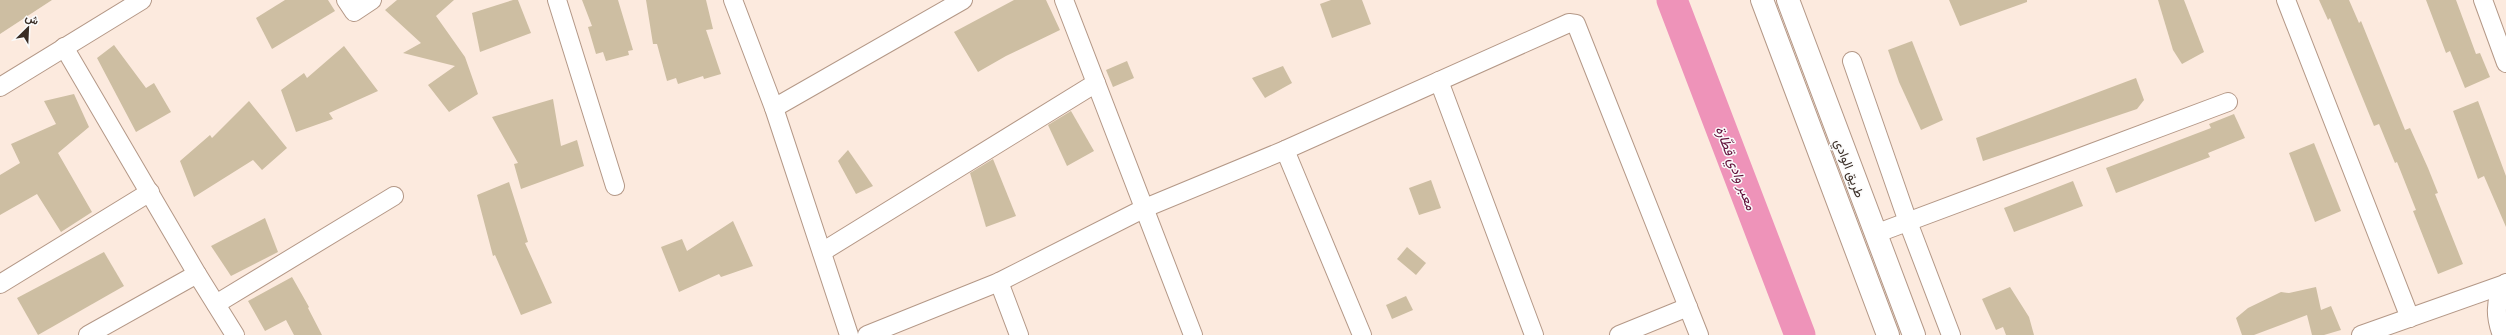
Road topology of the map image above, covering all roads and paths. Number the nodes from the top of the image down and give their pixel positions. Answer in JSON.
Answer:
{"nodes":[{"id":1,"x":142,"y":0,"type":"edge"},
{"id":2,"x":346,"y":0,"type":"edge"},
{"id":3,"x":372,"y":0,"type":"edge"},
{"id":4,"x":557,"y":0,"type":"edge"},
{"id":5,"x":733,"y":0,"type":"edge"},
{"id":6,"x":963,"y":0,"type":"edge"},
{"id":7,"x":1064,"y":0,"type":"edge"},
{"id":8,"x":1762,"y":0,"type":"edge"},
{"id":9,"x":1788,"y":0,"type":"edge"},
{"id":10,"x":2286,"y":0,"type":"edge"},
{"id":11,"x":2483,"y":0,"type":"edge"},
{"id":12,"x":64,"y":47,"type":"junction"},
{"id":13,"x":1852,"y":61,"type":"dead end"},
{"id":14,"x":2506,"y":63,"type":"edge"},
{"id":15,"x":1439,"y":81,"type":"junction"},
{"id":16,"x":1096,"y":83,"type":"junction"},
{"id":17,"x":0,"y":87,"type":"edge"},
{"id":18,"x":2228,"y":102,"type":"dead end"},
{"id":19,"x":774,"y":108,"type":"junction"},
{"id":20,"x":1285,"y":150,"type":"junction"},
{"id":21,"x":615,"y":186,"type":"dead end"},
{"id":22,"x":150,"y":192,"type":"junction"},
{"id":23,"x":394,"y":196,"type":"dead end"},
{"id":24,"x":1145,"y":208,"type":"junction"},
{"id":25,"x":1908,"y":222,"type":"junction"},
{"id":26,"x":1875,"y":234,"type":"junction"},
{"id":27,"x":822,"y":252,"type":"junction"},
{"id":28,"x":197,"y":274,"type":"junction"},
{"id":29,"x":999,"y":282,"type":"junction"},
{"id":30,"x":2506,"y":283,"type":"edge"},
{"id":31,"x":0,"y":284,"type":"edge"},
{"id":32,"x":216,"y":304,"type":"junction"},
{"id":33,"x":1688,"y":308,"type":"junction"},
{"id":34,"x":2410,"y":318,"type":"junction"},
{"id":35,"x":88,"y":335,"type":"edge"},
{"id":36,"x":235,"y":335,"type":"edge"},
{"id":37,"x":849,"y":335,"type":"edge"},
{"id":38,"x":867,"y":335,"type":"edge"},
{"id":39,"x":1019,"y":335,"type":"edge"},
{"id":40,"x":1193,"y":335,"type":"edge"},
{"id":41,"x":1362,"y":335,"type":"edge"},
{"id":42,"x":1534,"y":335,"type":"edge"},
{"id":43,"x":1618,"y":335,"type":"edge"},
{"id":44,"x":1699,"y":335,"type":"edge"},
{"id":45,"x":1888,"y":335,"type":"edge"},
{"id":46,"x":1914,"y":335,"type":"edge"},
{"id":47,"x":1951,"y":335,"type":"edge"},
{"id":48,"x":2360,"y":335,"type":"edge"},
{"id":49,"x":2502,"y":335,"type":"edge"}],
"edges":[{"from":1,"to":12,"type":"street"},
{"from":2,"to":3,"type":"street"},
{"from":4,"to":21,"type":"street"},
{"from":5,"to":19,"type":"street"},
{"from":6,"to":19,"type":"street"},
{"from":7,"to":16,"type":"street"},
{"from":8,"to":45,"type":"main road","name":"طريق الوادي"},
{"from":9,"to":26,"type":"main road","name":"طريق الوادي"},
{"from":10,"to":34,"type":"street"},
{"from":11,"to":14,"type":"street"},
{"from":12,"to":17,"type":"street"},
{"from":12,"to":22,"type":"street"},
{"from":13,"to":25,"type":"street"},
{"from":15,"to":20,"type":"street"},
{"from":15,"to":33,"type":"street"},
{"from":15,"to":42,"type":"street"},
{"from":16,"to":24,"type":"street"},
{"from":16,"to":27,"type":"street"},
{"from":18,"to":25,"type":"street"},
{"from":19,"to":27,"type":"street"},
{"from":20,"to":24,"type":"street"},
{"from":20,"to":41,"type":"street"},
{"from":22,"to":28,"type":"street"},
{"from":22,"to":31,"type":"street"},
{"from":23,"to":32,"type":"street"},
{"from":24,"to":29,"type":"street"},
{"from":24,"to":40,"type":"street"},
{"from":25,"to":26,"type":"street"},
{"from":25,"to":47,"type":"street"},
{"from":26,"to":46,"type":"main road","name":"طريق الوادي"},
{"from":27,"to":37,"type":"street"},
{"from":28,"to":32,"type":"street"},
{"from":28,"to":35,"type":"street"},
{"from":29,"to":38,"type":"street"},
{"from":29,"to":39,"type":"street"},
{"from":30,"to":34,"type":"street"},
{"from":30,"to":49,"type":"street"},
{"from":32,"to":36,"type":"street"},
{"from":33,"to":43,"type":"street"},
{"from":33,"to":44,"type":"street"},
{"from":34,"to":48,"type":"street"}]}
